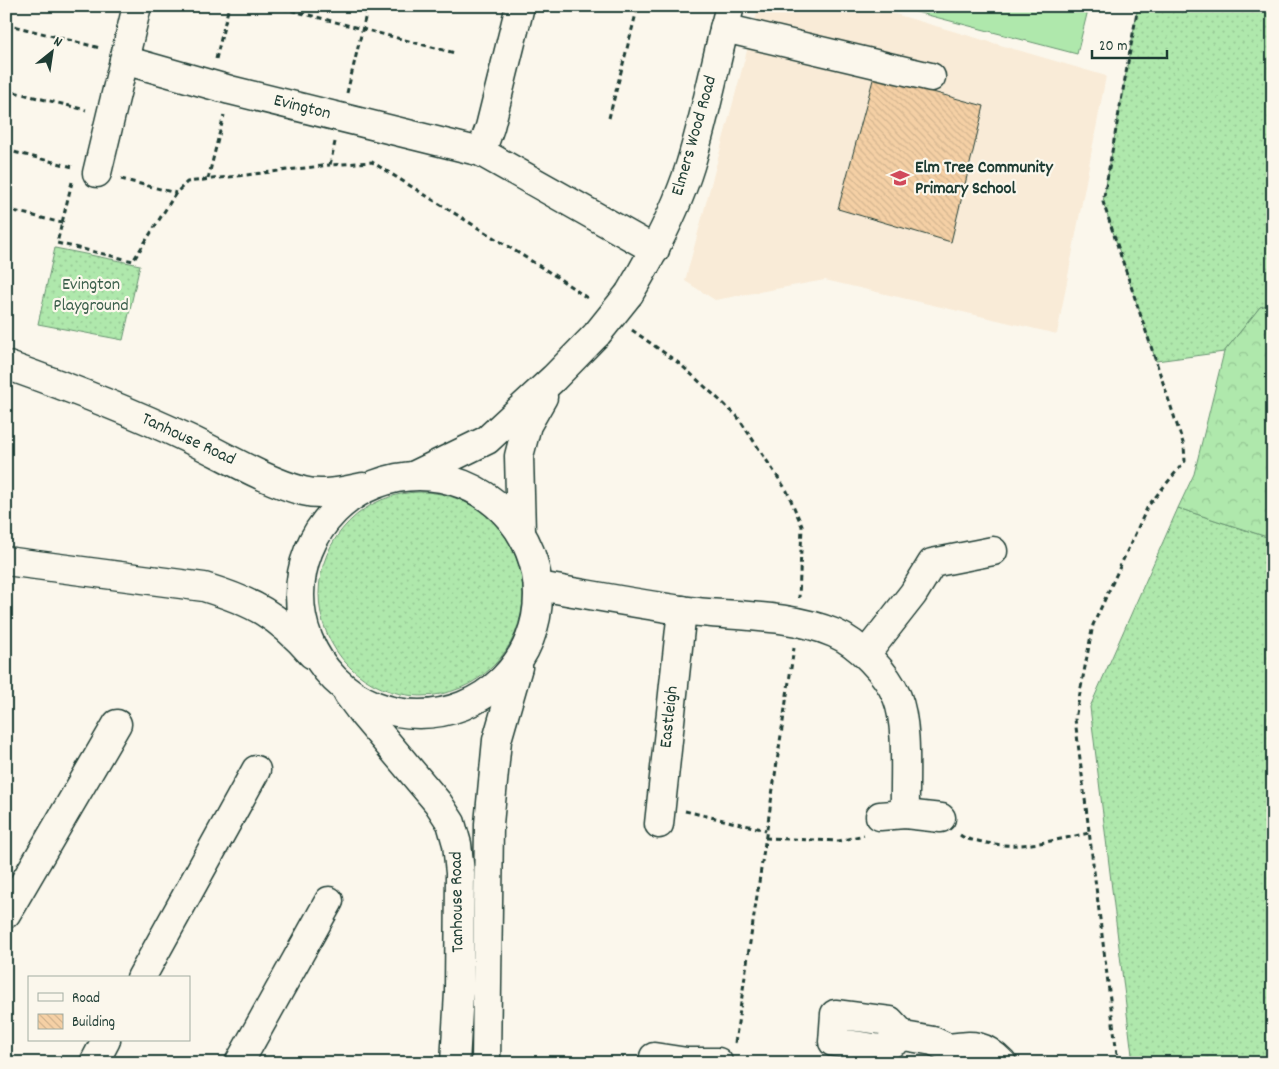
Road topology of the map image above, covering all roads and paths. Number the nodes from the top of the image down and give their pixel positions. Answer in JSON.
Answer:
{"nodes":[{"id":1,"x":9,"y":6,"type":"edge"},
{"id":2,"x":137,"y":6,"type":"edge"},
{"id":3,"x":229,"y":6,"type":"edge"},
{"id":4,"x":274,"y":6,"type":"edge"},
{"id":5,"x":368,"y":6,"type":"edge"},
{"id":6,"x":520,"y":6,"type":"edge"},
{"id":7,"x":631,"y":6,"type":"edge"},
{"id":8,"x":1138,"y":6,"type":"edge"},
{"id":9,"x":638,"y":7,"type":"edge"},
{"id":10,"x":6,"y":16,"type":"edge"},
{"id":11,"x":727,"y":17,"type":"edge"},
{"id":12,"x":6,"y":24,"type":"edge"},
{"id":13,"x":363,"y":29,"type":"junction"},
{"id":14,"x":455,"y":53,"type":"dead end"},
{"id":15,"x":125,"y":57,"type":"junction"},
{"id":16,"x":931,"y":77,"type":"dead end"},
{"id":17,"x":220,"y":87,"type":"junction"},
{"id":18,"x":6,"y":90,"type":"edge"},
{"id":19,"x":110,"y":117,"type":"junction"},
{"id":20,"x":341,"y":118,"type":"junction"},
{"id":21,"x":609,"y":118,"type":"dead end"},
{"id":22,"x":6,"y":150,"type":"edge"},
{"id":23,"x":480,"y":152,"type":"junction"},
{"id":24,"x":330,"y":165,"type":"junction"},
{"id":25,"x":86,"y":171,"type":"junction"},
{"id":26,"x":208,"y":179,"type":"junction"},
{"id":27,"x":176,"y":193,"type":"junction"},
{"id":28,"x":6,"y":209,"type":"edge"},
{"id":29,"x":62,"y":223,"type":"junction"},
{"id":30,"x":655,"y":250,"type":"junction"},
{"id":31,"x":597,"y":305,"type":"dead end"},
{"id":32,"x":629,"y":328,"type":"dead end"},
{"id":33,"x":6,"y":365,"type":"edge"},
{"id":34,"x":554,"y":378,"type":"junction"},
{"id":35,"x":413,"y":476,"type":"junction"},
{"id":36,"x":374,"y":484,"type":"junction"},
{"id":37,"x":521,"y":532,"type":"junction"},
{"id":38,"x":992,"y":551,"type":"dead end"},
{"id":39,"x":6,"y":561,"type":"edge"},
{"id":40,"x":538,"y":586,"type":"junction"},
{"id":41,"x":682,"y":610,"type":"junction"},
{"id":42,"x":798,"y":623,"type":"junction"},
{"id":43,"x":866,"y":654,"type":"junction"},
{"id":44,"x":520,"y":659,"type":"junction"},
{"id":45,"x":337,"y":681,"type":"junction"},
{"id":46,"x":117,"y":724,"type":"dead end"},
{"id":47,"x":256,"y":770,"type":"dead end"},
{"id":48,"x":659,"y":815,"type":"joint"},
{"id":49,"x":892,"y":815,"type":"junction"},
{"id":50,"x":941,"y":818,"type":"joint"},
{"id":51,"x":766,"y":830,"type":"junction"},
{"id":52,"x":1089,"y":833,"type":"junction"},
{"id":53,"x":765,"y":838,"type":"junction"},
{"id":54,"x":329,"y":901,"type":"dead end"},
{"id":55,"x":6,"y":914,"type":"edge"},
{"id":56,"x":142,"y":976,"type":"edge"},
{"id":57,"x":904,"y":1036,"type":"dead end"},
{"id":58,"x":105,"y":1042,"type":"edge"},
{"id":59,"x":726,"y":1053,"type":"edge"},
{"id":60,"x":954,"y":1055,"type":"edge"},
{"id":61,"x":654,"y":1057,"type":"dead end"},
{"id":62,"x":94,"y":1063,"type":"edge"},
{"id":63,"x":239,"y":1063,"type":"edge"},
{"id":64,"x":455,"y":1063,"type":"edge"},
{"id":65,"x":486,"y":1063,"type":"edge"},
{"id":66,"x":687,"y":1063,"type":"edge"},
{"id":67,"x":1002,"y":1063,"type":"edge"},
{"id":68,"x":1118,"y":1063,"type":"edge"}],
"edges":[{"from":1,"to":10,"type":"path"},
{"from":2,"to":15,"type":"street"},
{"from":3,"to":17,"type":"path"},
{"from":4,"to":13,"type":"path"},
{"from":5,"to":13,"type":"path"},
{"from":6,"to":23,"type":"street"},
{"from":7,"to":9,"type":"path"},
{"from":8,"to":52,"type":"path"},
{"from":9,"to":21,"type":"path"},
{"from":11,"to":16,"type":"street"},
{"from":11,"to":30,"type":"street","name":"Elmers Wood Road"},
{"from":12,"to":15,"type":"path"},
{"from":13,"to":14,"type":"path"},
{"from":13,"to":20,"type":"path"},
{"from":15,"to":17,"type":"street","name":"Evington"},
{"from":15,"to":19,"type":"street"},
{"from":17,"to":20,"type":"street","name":"Evington"},
{"from":17,"to":26,"type":"path"},
{"from":18,"to":19,"type":"path"},
{"from":19,"to":25,"type":"street"},
{"from":20,"to":23,"type":"street","name":"Evington"},
{"from":20,"to":24,"type":"path"},
{"from":22,"to":25,"type":"path"},
{"from":23,"to":30,"type":"street","name":"Evington"},
{"from":24,"to":26,"type":"path"},
{"from":24,"to":31,"type":"path"},
{"from":25,"to":27,"type":"path"},
{"from":25,"to":29,"type":"path"},
{"from":26,"to":27,"type":"path"},
{"from":27,"to":29,"type":"path"},
{"from":28,"to":29,"type":"path"},
{"from":30,"to":34,"type":"street","name":"Elmers Wood Road","bridge":true},
{"from":32,"to":42,"type":"path"},
{"from":33,"to":36,"type":"street","name":"Tanhouse Road"},
{"from":34,"to":35,"type":"street","name":"Elmers Wood Road"},
{"from":34,"to":37,"type":"street","name":"Elmers Wood Road"},
{"from":35,"to":36,"type":"street","name":"Tanhouse Road"},
{"from":35,"to":37,"type":"street"},
{"from":36,"to":45,"type":"street"},
{"from":37,"to":40,"type":"street"},
{"from":38,"to":43,"type":"street"},
{"from":39,"to":45,"type":"street","name":"Tanhouse Road"},
{"from":40,"to":41,"type":"street"},
{"from":40,"to":44,"type":"street"},
{"from":41,"to":42,"type":"street"},
{"from":41,"to":48,"type":"street","name":"Eastleigh"},
{"from":42,"to":43,"type":"street"},
{"from":42,"to":51,"type":"path"},
{"from":43,"to":49,"type":"street"},
{"from":44,"to":45,"type":"street"},
{"from":44,"to":65,"type":"street","name":"Tanhouse Road"},
{"from":45,"to":64,"type":"street","name":"Tanhouse Road"},
{"from":46,"to":55,"type":"street"},
{"from":47,"to":56,"type":"street"},
{"from":48,"to":51,"type":"path"},
{"from":49,"to":50,"type":"street"},
{"from":49,"to":53,"type":"path"},
{"from":50,"to":52,"type":"path"},
{"from":51,"to":53,"type":"path"},
{"from":52,"to":68,"type":"path"},
{"from":53,"to":59,"type":"path"},
{"from":54,"to":63,"type":"street"},
{"from":57,"to":60,"type":"street"},
{"from":58,"to":62,"type":"street"},
{"from":59,"to":66,"type":"street"},
{"from":60,"to":67,"type":"street"},
{"from":61,"to":66,"type":"street"}]}
